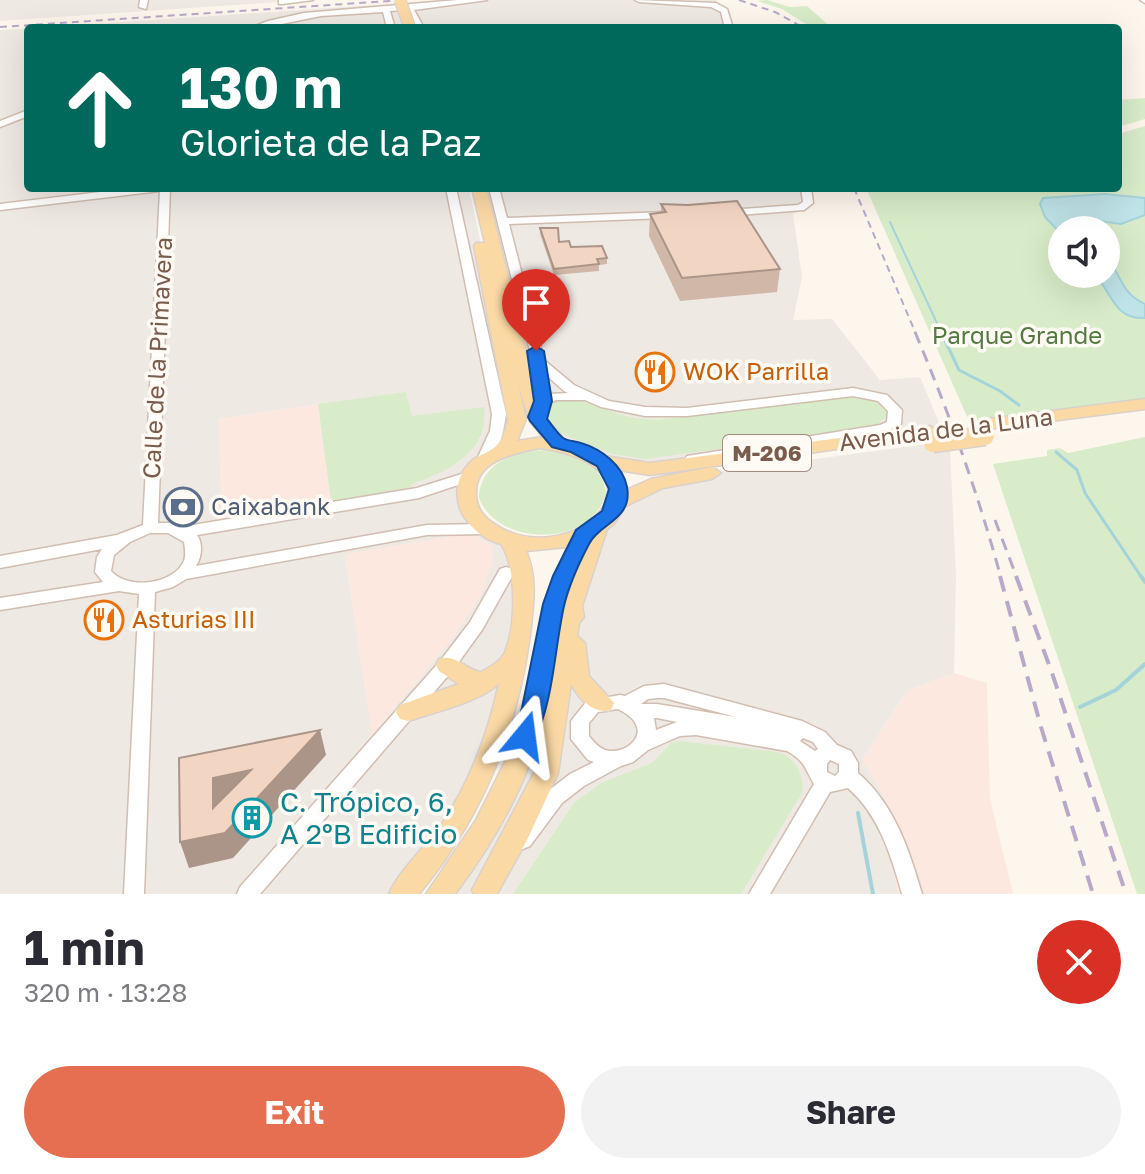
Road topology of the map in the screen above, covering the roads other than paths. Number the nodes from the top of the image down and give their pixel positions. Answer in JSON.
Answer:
{"nodes":[{"id":1,"x":309,"y":0,"type":"edge"},
{"id":2,"x":394,"y":0,"type":"edge"},
{"id":3,"x":400,"y":0,"type":"edge"},
{"id":4,"x":483,"y":0,"type":"edge"},
{"id":5,"x":639,"y":0,"type":"edge"},
{"id":6,"x":282,"y":2,"type":"edge"},
{"id":7,"x":409,"y":8,"type":"junction"},
{"id":8,"x":349,"y":10,"type":"junction"},
{"id":9,"x":386,"y":10,"type":"junction"},
{"id":10,"x":269,"y":24,"type":"edge"},
{"id":11,"x":389,"y":24,"type":"edge"},
{"id":12,"x":401,"y":24,"type":"edge"},
{"id":13,"x":409,"y":24,"type":"edge"},
{"id":14,"x":418,"y":24,"type":"edge"},
{"id":15,"x":728,"y":24,"type":"edge"},
{"id":16,"x":24,"y":115,"type":"edge"},
{"id":17,"x":0,"y":124,"type":"edge"},
{"id":18,"x":128,"y":192,"type":"edge"},
{"id":19,"x":162,"y":192,"type":"edge"},
{"id":20,"x":452,"y":192,"type":"edge"},
{"id":21,"x":470,"y":192,"type":"edge"},
{"id":22,"x":480,"y":192,"type":"edge"},
{"id":23,"x":495,"y":192,"type":"edge"},
{"id":24,"x":807,"y":192,"type":"edge"},
{"id":25,"x":0,"y":207,"type":"edge"},
{"id":26,"x":718,"y":213,"type":"edge"},
{"id":27,"x":686,"y":214,"type":"edge"},
{"id":28,"x":503,"y":221,"type":"junction"},
{"id":29,"x":537,"y":361,"type":"junction"},
{"id":30,"x":590,"y":398,"type":"junction"},
{"id":31,"x":1145,"y":404,"type":"edge"},
{"id":32,"x":540,"y":409,"type":"junction"},
{"id":33,"x":1145,"y":415,"type":"edge"},
{"id":34,"x":982,"y":430,"type":"junction"},
{"id":35,"x":931,"y":437,"type":"junction"},
{"id":36,"x":558,"y":443,"type":"junction"},
{"id":37,"x":504,"y":448,"type":"junction"},
{"id":38,"x":484,"y":459,"type":"junction"},
{"id":39,"x":603,"y":462,"type":"junction"},
{"id":40,"x":650,"y":469,"type":"junction"},
{"id":41,"x":468,"y":477,"type":"junction"},
{"id":42,"x":616,"y":503,"type":"junction"},
{"id":43,"x":150,"y":528,"type":"junction"},
{"id":44,"x":484,"y":529,"type":"junction"},
{"id":45,"x":590,"y":531,"type":"junction"},
{"id":46,"x":183,"y":532,"type":"junction"},
{"id":47,"x":508,"y":539,"type":"junction"},
{"id":48,"x":120,"y":540,"type":"junction"},
{"id":49,"x":0,"y":562,"type":"edge"},
{"id":50,"x":506,"y":573,"type":"dead end"},
{"id":51,"x":182,"y":574,"type":"junction"},
{"id":52,"x":116,"y":586,"type":"junction"},
{"id":53,"x":147,"y":589,"type":"junction"},
{"id":54,"x":0,"y":604,"type":"edge"},
{"id":55,"x":571,"y":606,"type":"junction"},
{"id":56,"x":517,"y":656,"type":"junction"},
{"id":57,"x":447,"y":665,"type":"junction"},
{"id":58,"x":487,"y":682,"type":"junction"},
{"id":59,"x":603,"y":703,"type":"junction"},
{"id":60,"x":633,"y":708,"type":"junction"},
{"id":61,"x":408,"y":712,"type":"junction"},
{"id":62,"x":646,"y":743,"type":"junction"},
{"id":63,"x":616,"y":759,"type":"junction"},
{"id":64,"x":825,"y":763,"type":"junction"},
{"id":65,"x":849,"y":777,"type":"junction"},
{"id":66,"x":484,"y":892,"type":"edge"},
{"id":67,"x":134,"y":894,"type":"edge"},
{"id":68,"x":247,"y":894,"type":"edge"},
{"id":69,"x":402,"y":894,"type":"edge"},
{"id":70,"x":439,"y":894,"type":"edge"},
{"id":71,"x":759,"y":894,"type":"edge"},
{"id":72,"x":912,"y":894,"type":"edge"}],
"edges":[{"from":1,"to":6,"type":"street"},
{"from":2,"to":12,"type":"main road"},
{"from":3,"to":13,"type":"main road","bridge":true},
{"from":4,"to":7,"type":"street"},
{"from":5,"to":15,"type":"street"},
{"from":7,"to":9,"type":"street"},
{"from":7,"to":14,"type":"street"},
{"from":8,"to":9,"type":"street"},
{"from":8,"to":10,"type":"street"},
{"from":8,"to":11,"type":"street"},
{"from":9,"to":11,"type":"street"},
{"from":16,"to":17,"type":"street"},
{"from":18,"to":25,"type":"street"},
{"from":19,"to":43,"type":"street","name":"Calle de la Primavera"},
{"from":20,"to":38,"type":"street"},
{"from":21,"to":37,"type":"main road"},
{"from":22,"to":32,"type":"main road"},
{"from":23,"to":28,"type":"street"},
{"from":24,"to":26,"type":"street"},
{"from":27,"to":28,"type":"street"},
{"from":28,"to":29,"type":"street"},
{"from":29,"to":30,"type":"street"},
{"from":29,"to":32,"type":"street"},
{"from":30,"to":32,"type":"street"},
{"from":30,"to":40,"type":"street"},
{"from":31,"to":34,"type":"main road","name":"Avenida de la Luna","number":"M-206"},
{"from":32,"to":36,"type":"main road"},
{"from":33,"to":34,"type":"main road","name":"Avenida de la Luna","number":"M-206"},
{"from":34,"to":35,"type":"main road","name":"Avenida de la Luna","number":"M-206","bridge":true},
{"from":35,"to":40,"type":"main road","name":"Avenida de la Luna","number":"M-206"},
{"from":35,"to":42,"type":"main road","name":"Avenida de la Luna","number":"M-206"},
{"from":36,"to":37,"type":"main road","number":"M-206"},
{"from":36,"to":39,"type":"main road","number":"M-206"},
{"from":37,"to":38,"type":"main road","number":"M-206"},
{"from":38,"to":41,"type":"main road","number":"M-206"},
{"from":39,"to":40,"type":"main road","name":"Avenida de la Luna","number":"M-206"},
{"from":39,"to":42,"type":"main road"},
{"from":41,"to":44,"type":"main road"},
{"from":41,"to":46,"type":"street"},
{"from":42,"to":45,"type":"main road","number":"M-206"},
{"from":43,"to":46,"type":"street"},
{"from":43,"to":48,"type":"street"},
{"from":44,"to":47,"type":"main road"},
{"from":44,"to":51,"type":"street"},
{"from":45,"to":47,"type":"main road"},
{"from":45,"to":55,"type":"main road"},
{"from":45,"to":70,"type":"main road","number":"M-206"},
{"from":46,"to":51,"type":"street"},
{"from":47,"to":56,"type":"main road"},
{"from":48,"to":49,"type":"street"},
{"from":48,"to":52,"type":"street"},
{"from":50,"to":57,"type":"street"},
{"from":51,"to":53,"type":"street"},
{"from":52,"to":53,"type":"street"},
{"from":52,"to":54,"type":"street"},
{"from":53,"to":67,"type":"street"},
{"from":55,"to":59,"type":"main road"},
{"from":55,"to":66,"type":"main road"},
{"from":56,"to":58,"type":"main road"},
{"from":56,"to":69,"type":"main road"},
{"from":57,"to":58,"type":"main road"},
{"from":57,"to":61,"type":"street"},
{"from":58,"to":61,"type":"main road"},
{"from":59,"to":60,"type":"street"},
{"from":59,"to":63,"type":"street"},
{"from":60,"to":62,"type":"street"},
{"from":60,"to":64,"type":"street"},
{"from":61,"to":68,"type":"street"},
{"from":62,"to":63,"type":"street"},
{"from":62,"to":64,"type":"street"},
{"from":63,"to":66,"type":"street"},
{"from":64,"to":65,"type":"street"},
{"from":64,"to":65,"type":"street"},
{"from":64,"to":71,"type":"street"},
{"from":65,"to":72,"type":"street"}]}
